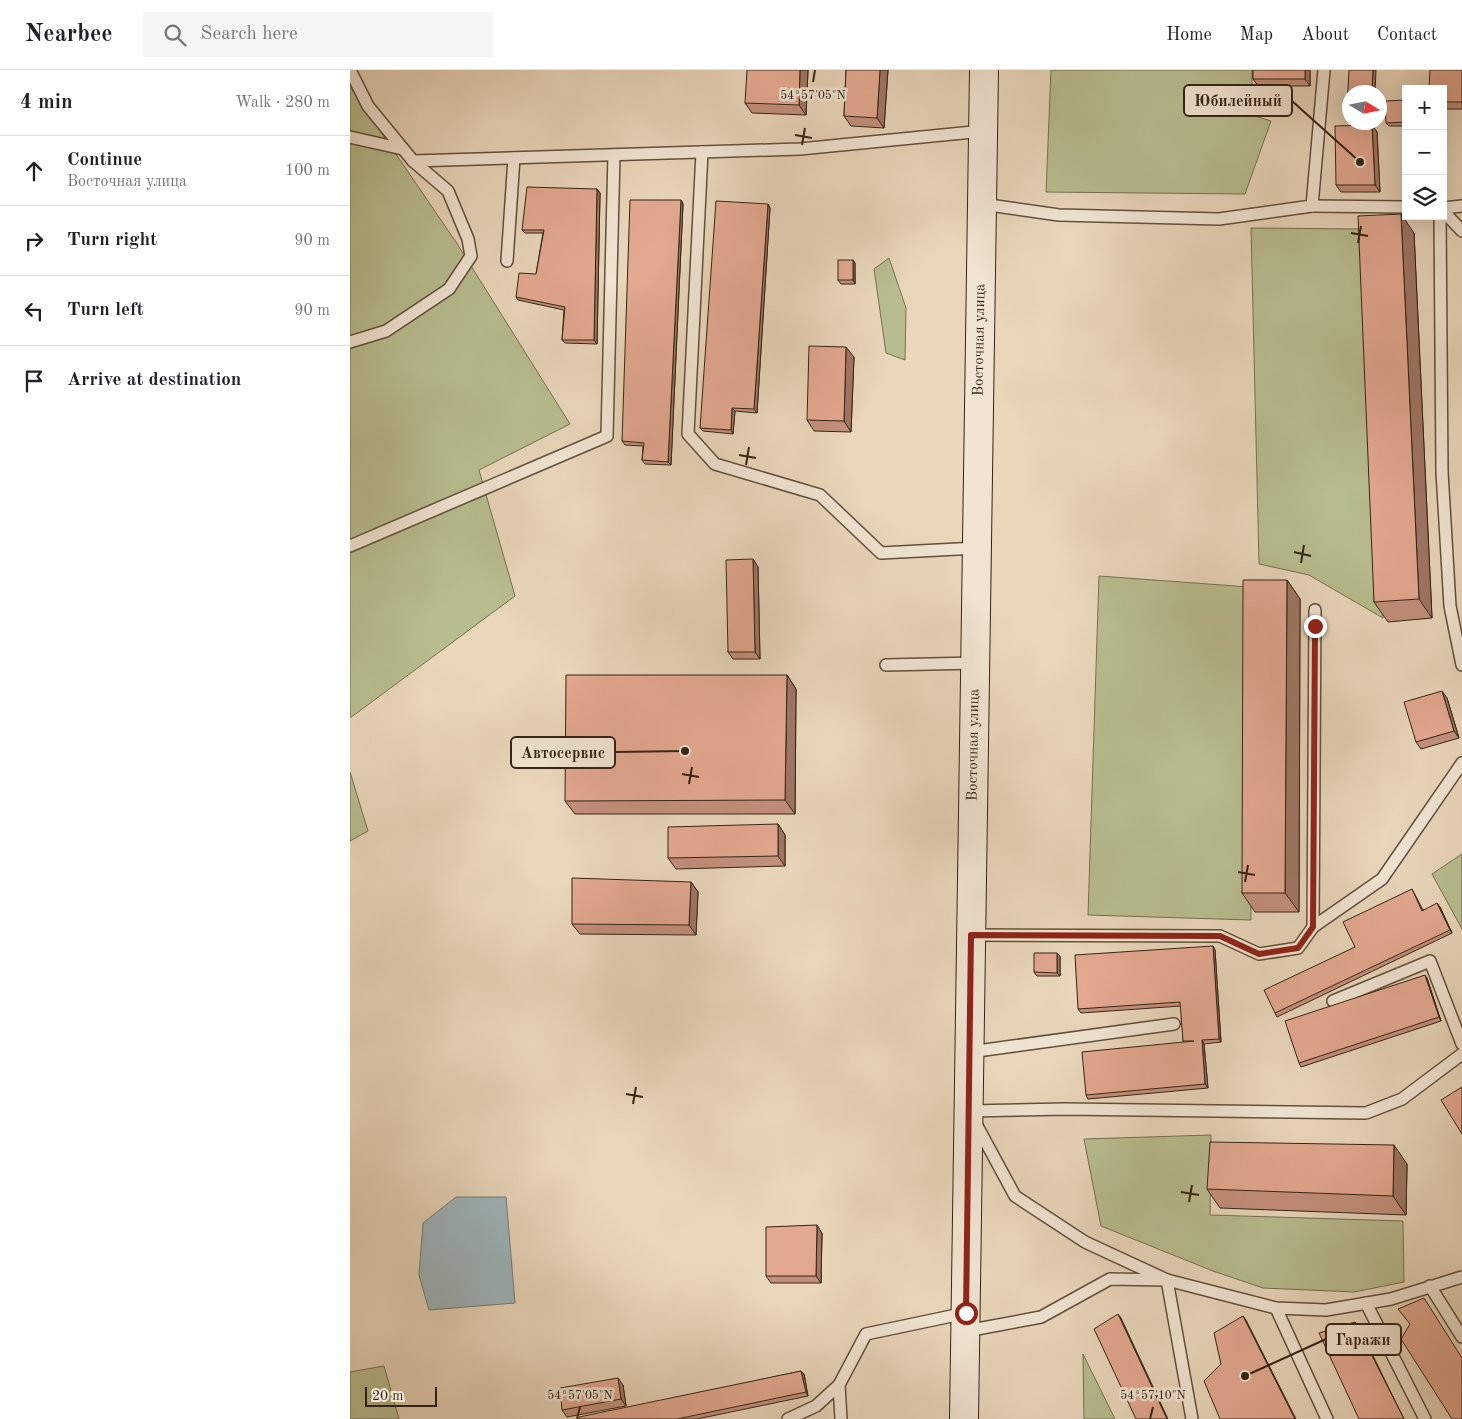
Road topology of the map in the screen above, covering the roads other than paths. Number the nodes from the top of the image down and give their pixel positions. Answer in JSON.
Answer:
{"nodes":[{"id":1,"x":350,"y":70,"type":"edge"},
{"id":2,"x":984,"y":70,"type":"edge"},
{"id":3,"x":1324,"y":70,"type":"edge"},
{"id":4,"x":983,"y":131,"type":"junction"},
{"id":5,"x":350,"y":137,"type":"edge"},
{"id":6,"x":403,"y":149,"type":"junction"},
{"id":7,"x":702,"y":152,"type":"junction"},
{"id":8,"x":614,"y":155,"type":"junction"},
{"id":9,"x":514,"y":158,"type":"junction"},
{"id":10,"x":413,"y":161,"type":"junction"},
{"id":11,"x":982,"y":204,"type":"junction"},
{"id":12,"x":1312,"y":206,"type":"junction"},
{"id":13,"x":1462,"y":206,"type":"edge"},
{"id":14,"x":1402,"y":207,"type":"edge"},
{"id":15,"x":1447,"y":208,"type":"edge"},
{"id":16,"x":1447,"y":214,"type":"edge"},
{"id":17,"x":1440,"y":220,"type":"edge"},
{"id":18,"x":1462,"y":231,"type":"edge"},
{"id":19,"x":507,"y":261,"type":"dead end"},
{"id":20,"x":350,"y":342,"type":"edge"},
{"id":21,"x":350,"y":546,"type":"edge"},
{"id":22,"x":977,"y":548,"type":"junction"},
{"id":23,"x":1315,"y":610,"type":"dead end"},
{"id":24,"x":975,"y":663,"type":"junction"},
{"id":25,"x":886,"y":665,"type":"dead end"},
{"id":26,"x":1462,"y":665,"type":"edge"},
{"id":27,"x":1462,"y":763,"type":"edge"},
{"id":28,"x":1313,"y":927,"type":"junction"},
{"id":29,"x":971,"y":935,"type":"junction"},
{"id":30,"x":1333,"y":1001,"type":"dead end"},
{"id":31,"x":1174,"y":1024,"type":"dead end"},
{"id":32,"x":1462,"y":1044,"type":"edge"},
{"id":33,"x":970,"y":1052,"type":"junction"},
{"id":34,"x":1462,"y":1054,"type":"edge"},
{"id":35,"x":969,"y":1111,"type":"junction"},
{"id":36,"x":1462,"y":1277,"type":"edge"},
{"id":37,"x":1167,"y":1280,"type":"junction"},
{"id":38,"x":1430,"y":1286,"type":"junction"},
{"id":39,"x":1366,"y":1303,"type":"junction"},
{"id":40,"x":1276,"y":1308,"type":"junction"},
{"id":41,"x":966,"y":1322,"type":"junction"},
{"id":42,"x":1462,"y":1337,"type":"edge"},
{"id":43,"x":839,"y":1385,"type":"junction"},
{"id":44,"x":788,"y":1419,"type":"edge"},
{"id":45,"x":841,"y":1419,"type":"edge"},
{"id":46,"x":964,"y":1419,"type":"edge"},
{"id":47,"x":1192,"y":1419,"type":"edge"},
{"id":48,"x":1327,"y":1419,"type":"edge"},
{"id":49,"x":1425,"y":1419,"type":"edge"}],
"edges":[{"from":1,"to":6,"type":"lane"},
{"from":2,"to":4,"type":"main road","name":"Восточная улица"},
{"from":3,"to":12,"type":"lane"},
{"from":4,"to":7,"type":"lane"},
{"from":4,"to":11,"type":"main road","name":"Восточная улица"},
{"from":5,"to":6,"type":"lane"},
{"from":6,"to":10,"type":"lane"},
{"from":7,"to":8,"type":"lane"},
{"from":7,"to":22,"type":"lane"},
{"from":8,"to":9,"type":"lane"},
{"from":8,"to":21,"type":"lane"},
{"from":9,"to":10,"type":"lane"},
{"from":9,"to":19,"type":"lane"},
{"from":10,"to":20,"type":"lane"},
{"from":11,"to":12,"type":"lane"},
{"from":11,"to":22,"type":"main road","name":"Восточная улица"},
{"from":12,"to":14,"type":"lane"},
{"from":13,"to":15,"type":"lane"},
{"from":16,"to":18,"type":"lane"},
{"from":17,"to":26,"type":"lane"},
{"from":22,"to":24,"type":"main road","name":"Восточная улица"},
{"from":23,"to":28,"type":"lane"},
{"from":24,"to":25,"type":"lane"},
{"from":24,"to":29,"type":"main road","name":"Восточная улица"},
{"from":27,"to":28,"type":"lane"},
{"from":28,"to":29,"type":"lane"},
{"from":29,"to":33,"type":"main road","name":"Восточная улица"},
{"from":30,"to":32,"type":"lane"},
{"from":31,"to":33,"type":"lane"},
{"from":33,"to":35,"type":"main road","name":"Восточная улица"},
{"from":34,"to":35,"type":"lane"},
{"from":35,"to":37,"type":"lane"},
{"from":35,"to":41,"type":"main road","name":"Восточная улица"},
{"from":36,"to":38,"type":"lane"},
{"from":37,"to":40,"type":"lane"},
{"from":37,"to":41,"type":"lane"},
{"from":37,"to":47,"type":"lane"},
{"from":38,"to":39,"type":"lane"},
{"from":38,"to":42,"type":"lane"},
{"from":39,"to":40,"type":"lane"},
{"from":39,"to":49,"type":"lane"},
{"from":40,"to":48,"type":"lane"},
{"from":41,"to":43,"type":"lane"},
{"from":41,"to":46,"type":"main road","name":"Восточная улица"},
{"from":43,"to":44,"type":"lane"},
{"from":43,"to":45,"type":"lane"}]}
